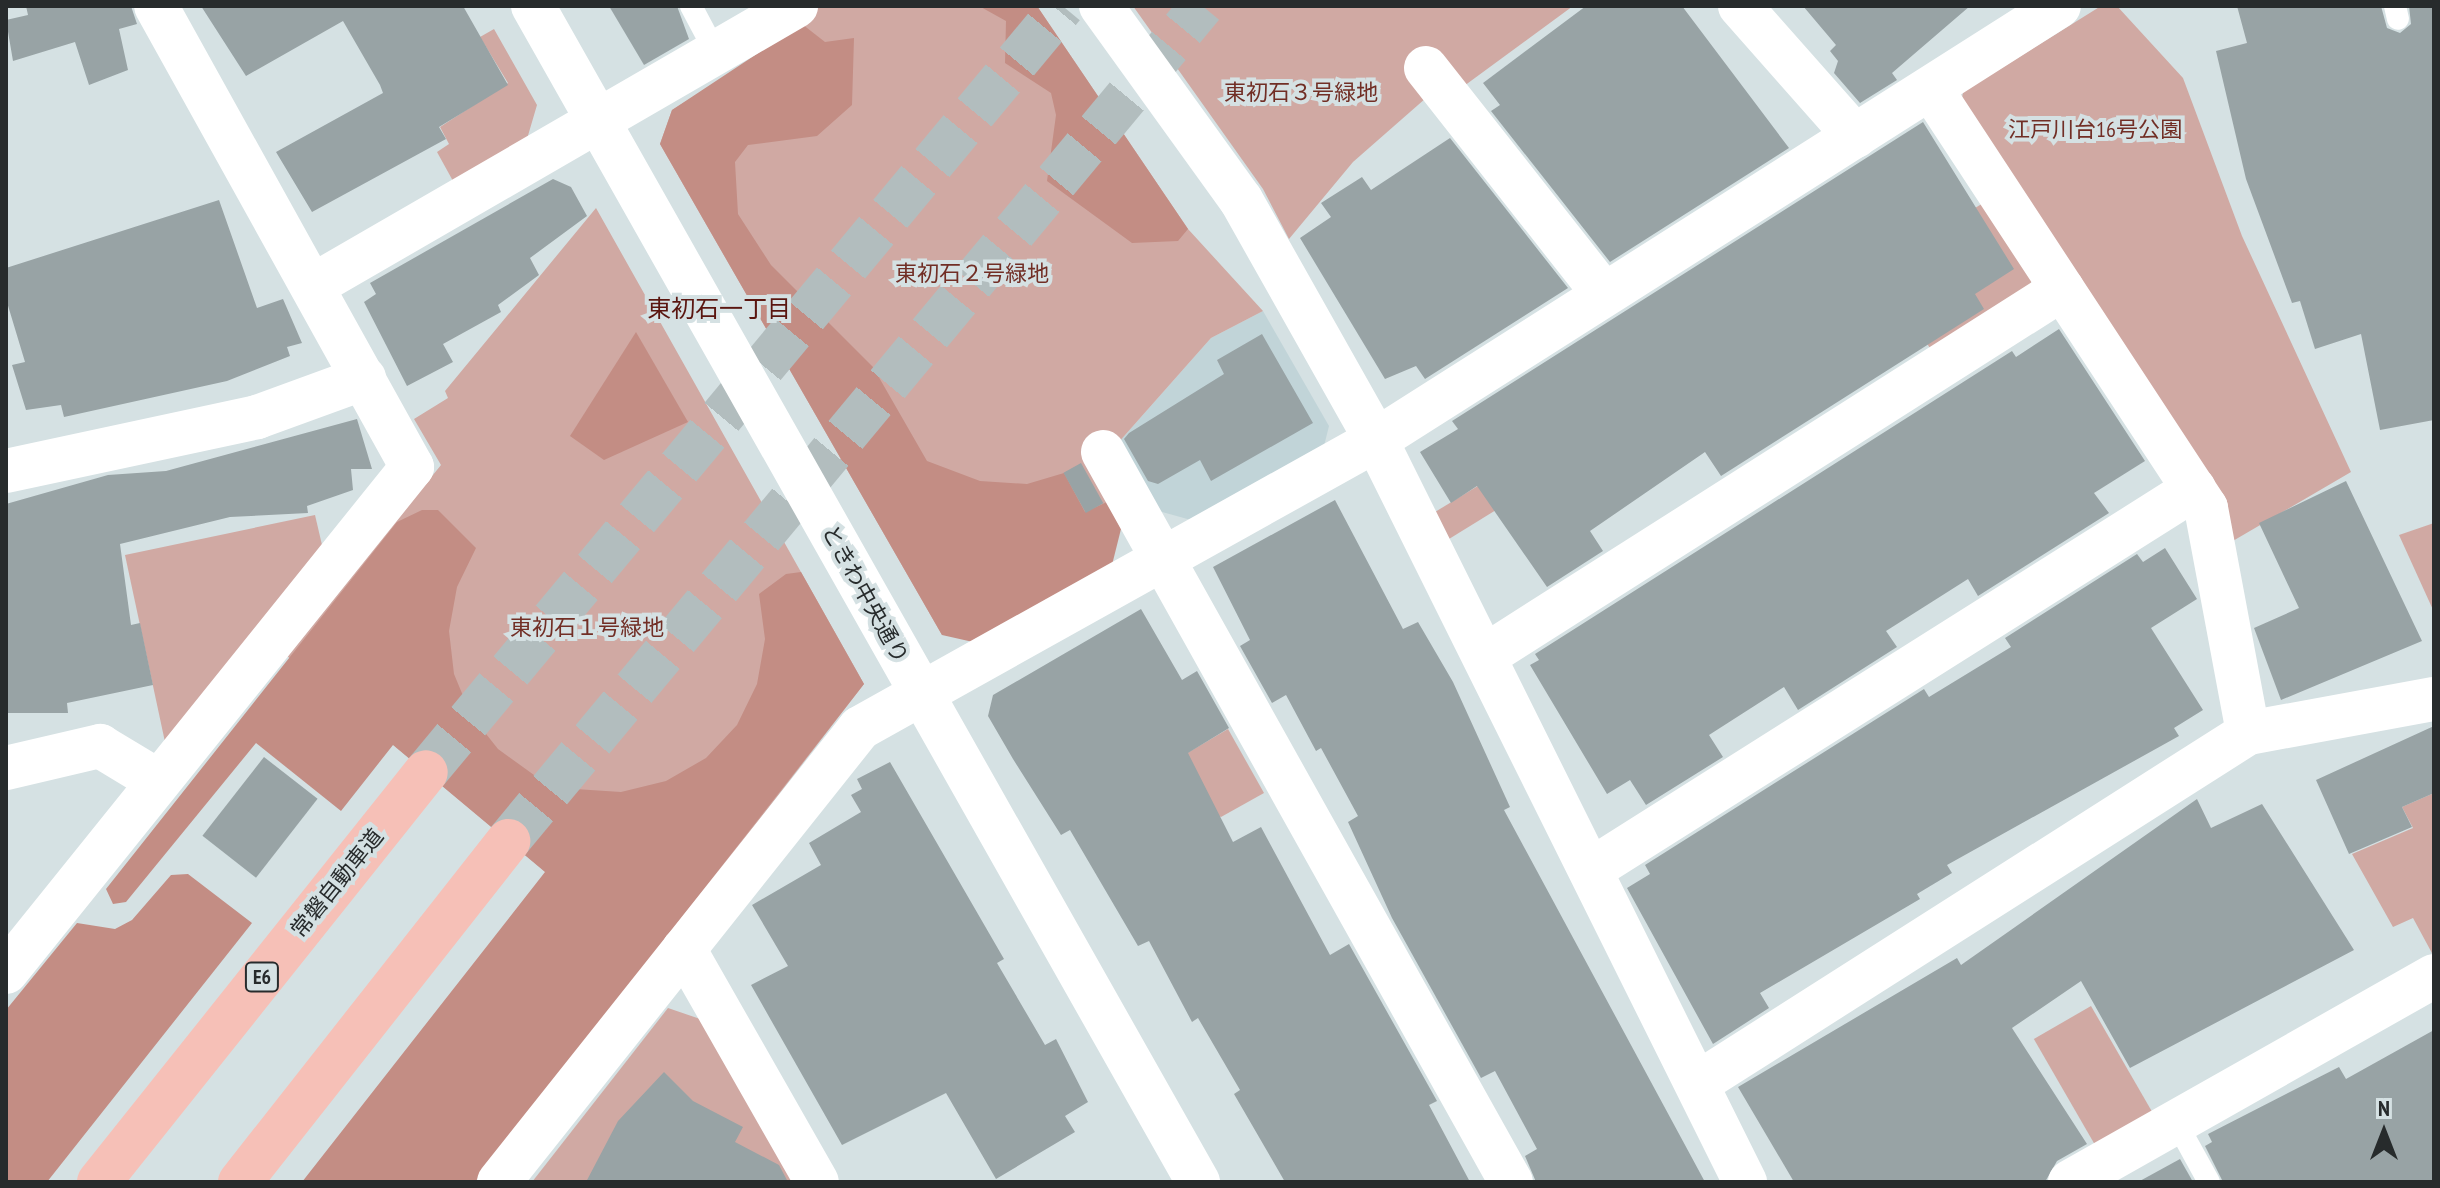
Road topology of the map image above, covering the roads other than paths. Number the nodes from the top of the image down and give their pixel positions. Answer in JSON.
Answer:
{"nodes":[{"id":1,"x":156,"y":6,"type":"edge"},
{"id":2,"x":533,"y":6,"type":"edge"},
{"id":3,"x":691,"y":6,"type":"edge"},
{"id":4,"x":796,"y":6,"type":"edge"},
{"id":5,"x":1101,"y":6,"type":"edge"},
{"id":6,"x":1740,"y":6,"type":"edge"},
{"id":7,"x":2059,"y":6,"type":"edge"},
{"id":8,"x":718,"y":57,"type":"junction"},
{"id":9,"x":1426,"y":68,"type":"dead end"},
{"id":10,"x":1931,"y":89,"type":"junction"},
{"id":11,"x":600,"y":124,"type":"junction"},
{"id":12,"x":1855,"y":136,"type":"junction"},
{"id":13,"x":314,"y":285,"type":"junction"},
{"id":14,"x":2062,"y":289,"type":"junction"},
{"id":15,"x":1604,"y":294,"type":"junction"},
{"id":16,"x":364,"y":378,"type":"junction"},
{"id":17,"x":1376,"y":440,"type":"junction"},
{"id":18,"x":1103,"y":452,"type":"dead end"},
{"id":19,"x":6,"y":471,"type":"edge"},
{"id":20,"x":2194,"y":489,"type":"junction"},
{"id":21,"x":1161,"y":560,"type":"junction"},
{"id":22,"x":1485,"y":656,"type":"junction"},
{"id":23,"x":920,"y":694,"type":"junction"},
{"id":24,"x":2434,"y":699,"type":"edge"},
{"id":25,"x":2248,"y":733,"type":"junction"},
{"id":26,"x":6,"y":768,"type":"edge"},
{"id":27,"x":426,"y":772,"type":"tunnel mouth"},
{"id":28,"x":158,"y":781,"type":"junction"},
{"id":29,"x":508,"y":841,"type":"tunnel mouth"},
{"id":30,"x":1592,"y":869,"type":"junction"},
{"id":31,"x":684,"y":949,"type":"junction"},
{"id":32,"x":6,"y":972,"type":"edge"},
{"id":33,"x":2434,"y":976,"type":"edge"},
{"id":34,"x":1698,"y":1083,"type":"junction"},
{"id":35,"x":2176,"y":1122,"type":"junction"},
{"id":36,"x":99,"y":1182,"type":"edge"},
{"id":37,"x":240,"y":1182,"type":"edge"},
{"id":38,"x":499,"y":1182,"type":"edge"},
{"id":39,"x":817,"y":1182,"type":"edge"},
{"id":40,"x":1198,"y":1182,"type":"edge"},
{"id":41,"x":1511,"y":1182,"type":"edge"},
{"id":42,"x":1745,"y":1182,"type":"edge"},
{"id":43,"x":2070,"y":1182,"type":"edge"},
{"id":44,"x":2209,"y":1182,"type":"edge"}],
"edges":[{"from":1,"to":13,"type":"street"},
{"from":2,"to":11,"type":"street","name":"ときわ中央通り"},
{"from":3,"to":8,"type":"lane"},
{"from":4,"to":8,"type":"street"},
{"from":5,"to":17,"type":"street"},
{"from":6,"to":12,"type":"street"},
{"from":7,"to":10,"type":"street"},
{"from":8,"to":11,"type":"street"},
{"from":9,"to":15,"type":"street"},
{"from":10,"to":12,"type":"street"},
{"from":10,"to":14,"type":"street"},
{"from":11,"to":13,"type":"street"},
{"from":11,"to":23,"type":"street","name":"ときわ中央通り"},
{"from":12,"to":15,"type":"street"},
{"from":13,"to":16,"type":"street"},
{"from":14,"to":20,"type":"street"},
{"from":14,"to":22,"type":"street"},
{"from":15,"to":17,"type":"street"},
{"from":16,"to":19,"type":"street"},
{"from":16,"to":28,"type":"street"},
{"from":17,"to":21,"type":"street"},
{"from":17,"to":22,"type":"street"},
{"from":18,"to":21,"type":"street"},
{"from":20,"to":25,"type":"street"},
{"from":20,"to":30,"type":"street"},
{"from":21,"to":23,"type":"street"},
{"from":21,"to":41,"type":"street"},
{"from":22,"to":30,"type":"street"},
{"from":23,"to":31,"type":"street"},
{"from":23,"to":40,"type":"street","name":"ときわ中央通り"},
{"from":24,"to":25,"type":"street"},
{"from":25,"to":34,"type":"street"},
{"from":26,"to":28,"type":"street"},
{"from":27,"to":36,"type":"highway","name":"常磐自動車道","number":"E6"},
{"from":28,"to":32,"type":"street"},
{"from":29,"to":37,"type":"highway"},
{"from":30,"to":34,"type":"street"},
{"from":31,"to":38,"type":"street"},
{"from":31,"to":39,"type":"street"},
{"from":33,"to":35,"type":"street"},
{"from":34,"to":42,"type":"street"},
{"from":35,"to":43,"type":"street"},
{"from":35,"to":44,"type":"lane"}]}
